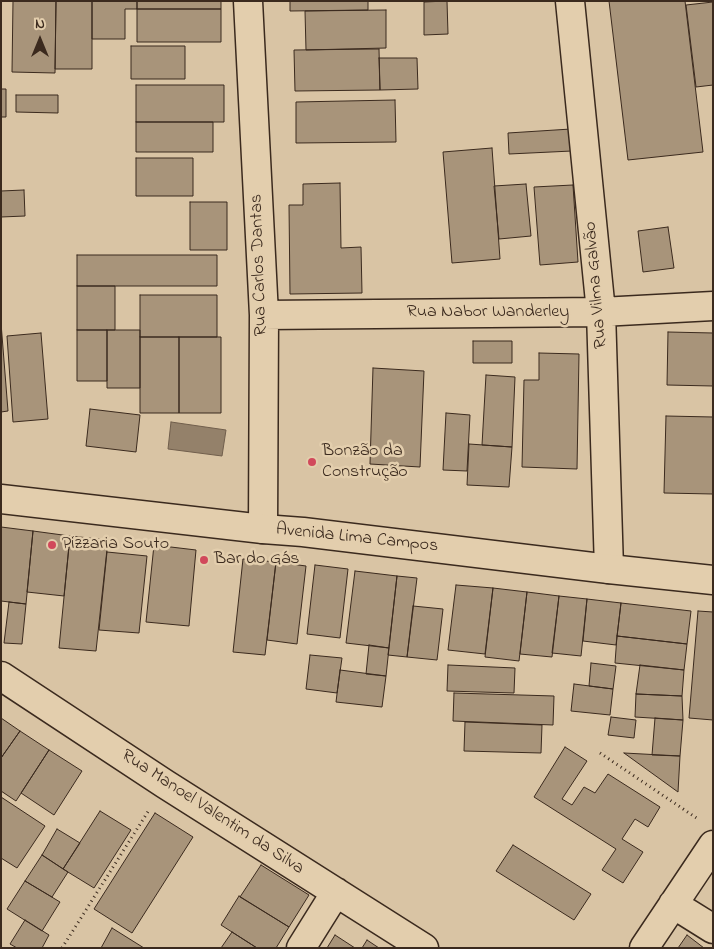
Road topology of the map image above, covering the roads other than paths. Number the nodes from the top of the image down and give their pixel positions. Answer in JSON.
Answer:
{"nodes":[{"id":1,"x":248,"y":1,"type":"edge"},
{"id":2,"x":570,"y":1,"type":"edge"},
{"id":3,"x":713,"y":306,"type":"edge"},
{"id":4,"x":601,"y":312,"type":"junction"},
{"id":5,"x":264,"y":315,"type":"junction"},
{"id":6,"x":1,"y":499,"type":"edge"},
{"id":7,"x":262,"y":529,"type":"junction"},
{"id":8,"x":609,"y":569,"type":"junction"},
{"id":9,"x":713,"y":580,"type":"edge"},
{"id":10,"x":1,"y":676,"type":"edge"},
{"id":11,"x":709,"y":834,"type":"edge"},
{"id":12,"x":336,"y":892,"type":"junction"},
{"id":13,"x":673,"y":904,"type":"junction"},
{"id":14,"x":713,"y":929,"type":"edge"},
{"id":15,"x":301,"y":948,"type":"edge"},
{"id":16,"x":424,"y":948,"type":"edge"},
{"id":17,"x":644,"y":948,"type":"edge"}],
"edges":[{"from":1,"to":5,"type":"street","name":"Rua Carlos Dantas"},
{"from":2,"to":4,"type":"street","name":"Rua Vilma Galvão"},
{"from":3,"to":4,"type":"street","name":"Rua Nabor Wanderley"},
{"from":4,"to":5,"type":"street","name":"Rua Nabor Wanderley"},
{"from":4,"to":8,"type":"street","name":"Rua Vilma Galvão"},
{"from":5,"to":7,"type":"street","name":"Rua Carlos Dantas"},
{"from":6,"to":7,"type":"street","name":"Avenida Lima Campos"},
{"from":7,"to":8,"type":"street","name":"Avenida Lima Campos"},
{"from":8,"to":9,"type":"street","name":"Avenida Lima Campos"},
{"from":10,"to":12,"type":"street","name":"Rua Manoel Valentim da Silva"},
{"from":11,"to":13,"type":"street"},
{"from":12,"to":15,"type":"street"},
{"from":12,"to":16,"type":"street","name":"Rua Manoel Valentim da Silva"},
{"from":13,"to":14,"type":"street"},
{"from":13,"to":17,"type":"street"}]}
